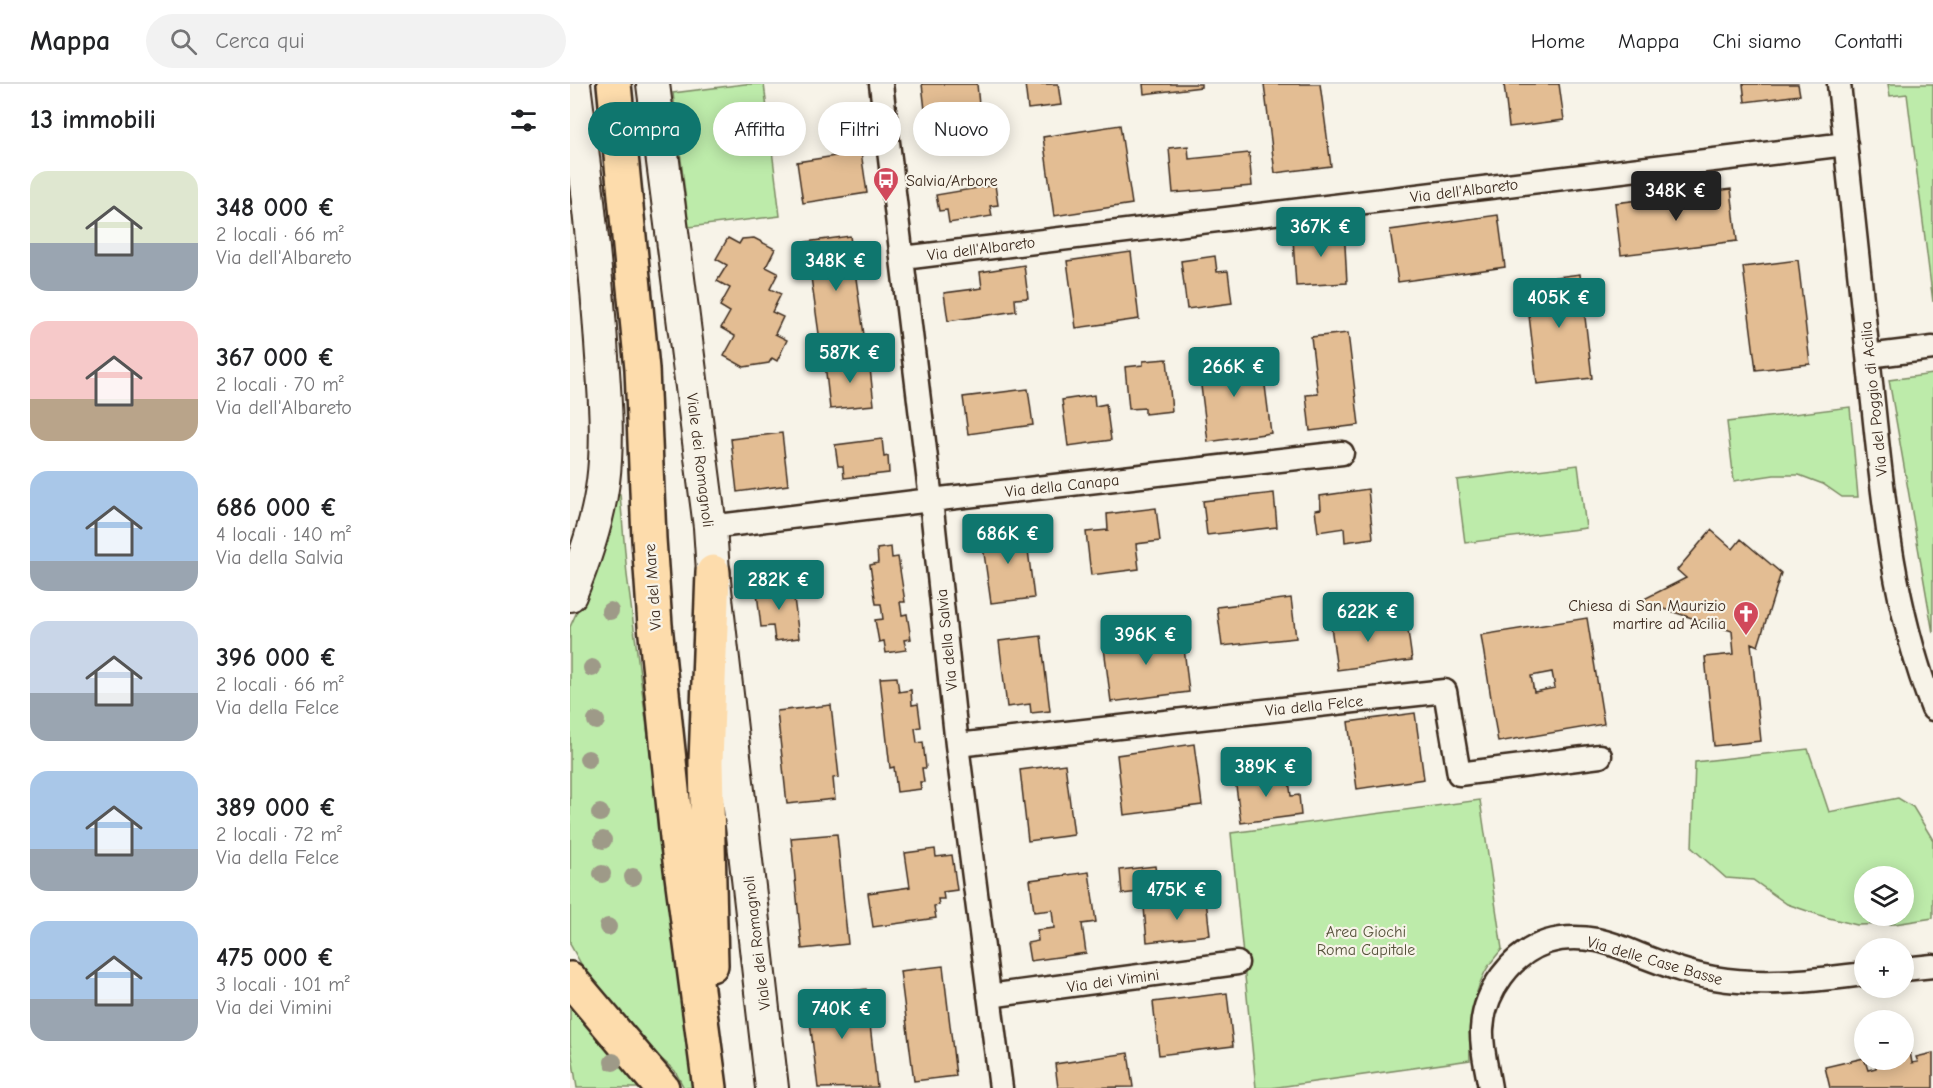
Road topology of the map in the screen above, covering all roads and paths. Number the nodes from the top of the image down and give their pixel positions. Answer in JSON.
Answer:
{"nodes":[{"id":1,"x":574,"y":84,"type":"edge"},
{"id":2,"x":614,"y":84,"type":"edge"},
{"id":3,"x":653,"y":84,"type":"edge"},
{"id":4,"x":881,"y":84,"type":"edge"},
{"id":5,"x":1839,"y":84,"type":"edge"},
{"id":6,"x":1846,"y":144,"type":"junction"},
{"id":7,"x":903,"y":258,"type":"junction"},
{"id":8,"x":1933,"y":348,"type":"edge"},
{"id":9,"x":1868,"y":356,"type":"junction"},
{"id":10,"x":1342,"y":453,"type":"dead end"},
{"id":11,"x":931,"y":500,"type":"junction"},
{"id":12,"x":710,"y":527,"type":"junction"},
{"id":13,"x":713,"y":572,"type":"junction"},
{"id":14,"x":570,"y":595,"type":"edge"},
{"id":15,"x":1933,"y":709,"type":"edge"},
{"id":16,"x":957,"y":745,"type":"junction"},
{"id":17,"x":1600,"y":756,"type":"dead end"},
{"id":18,"x":1238,"y":963,"type":"dead end"},
{"id":19,"x":1933,"y":966,"type":"edge"},
{"id":20,"x":1914,"y":968,"type":"edge"},
{"id":21,"x":1854,"y":975,"type":"edge"},
{"id":22,"x":570,"y":979,"type":"edge"},
{"id":23,"x":989,"y":996,"type":"junction"},
{"id":24,"x":709,"y":1080,"type":"edge"},
{"id":25,"x":662,"y":1088,"type":"edge"},
{"id":26,"x":772,"y":1088,"type":"edge"},
{"id":27,"x":1001,"y":1088,"type":"edge"},
{"id":28,"x":1490,"y":1088,"type":"edge"}],
"edges":[{"from":1,"to":14,"type":"main road"},
{"from":2,"to":24,"type":"main road","name":"Via del Mare"},
{"from":3,"to":12,"type":"main road","name":"Viale dei Romagnoli"},
{"from":4,"to":7,"type":"street","name":"Via della Salvia"},
{"from":5,"to":6,"type":"street","name":"Via del Poggio di Acilia"},
{"from":6,"to":7,"type":"street","name":"Via dell'Albareto"},
{"from":6,"to":9,"type":"street","name":"Via del Poggio di Acilia"},
{"from":7,"to":11,"type":"street","name":"Via della Salvia"},
{"from":8,"to":9,"type":"street"},
{"from":9,"to":15,"type":"street","name":"Via del Poggio di Acilia"},
{"from":10,"to":11,"type":"street","name":"Via della Canapa"},
{"from":11,"to":12,"type":"street","name":"Via della Canapa"},
{"from":11,"to":16,"type":"street","name":"Via della Salvia"},
{"from":12,"to":13,"type":"main road","name":"Viale dei Romagnoli"},
{"from":13,"to":24,"type":"main road"},
{"from":13,"to":26,"type":"main road","name":"Viale dei Romagnoli"},
{"from":16,"to":17,"type":"street","name":"Via della Felce"},
{"from":16,"to":23,"type":"street","name":"Via della Salvia"},
{"from":18,"to":23,"type":"street","name":"Via dei Vimini"},
{"from":19,"to":20,"type":"street"},
{"from":21,"to":28,"type":"street","name":"Via delle Case Basse"},
{"from":22,"to":25,"type":"main road"},
{"from":23,"to":27,"type":"street","name":"Via della Salvia"}]}
